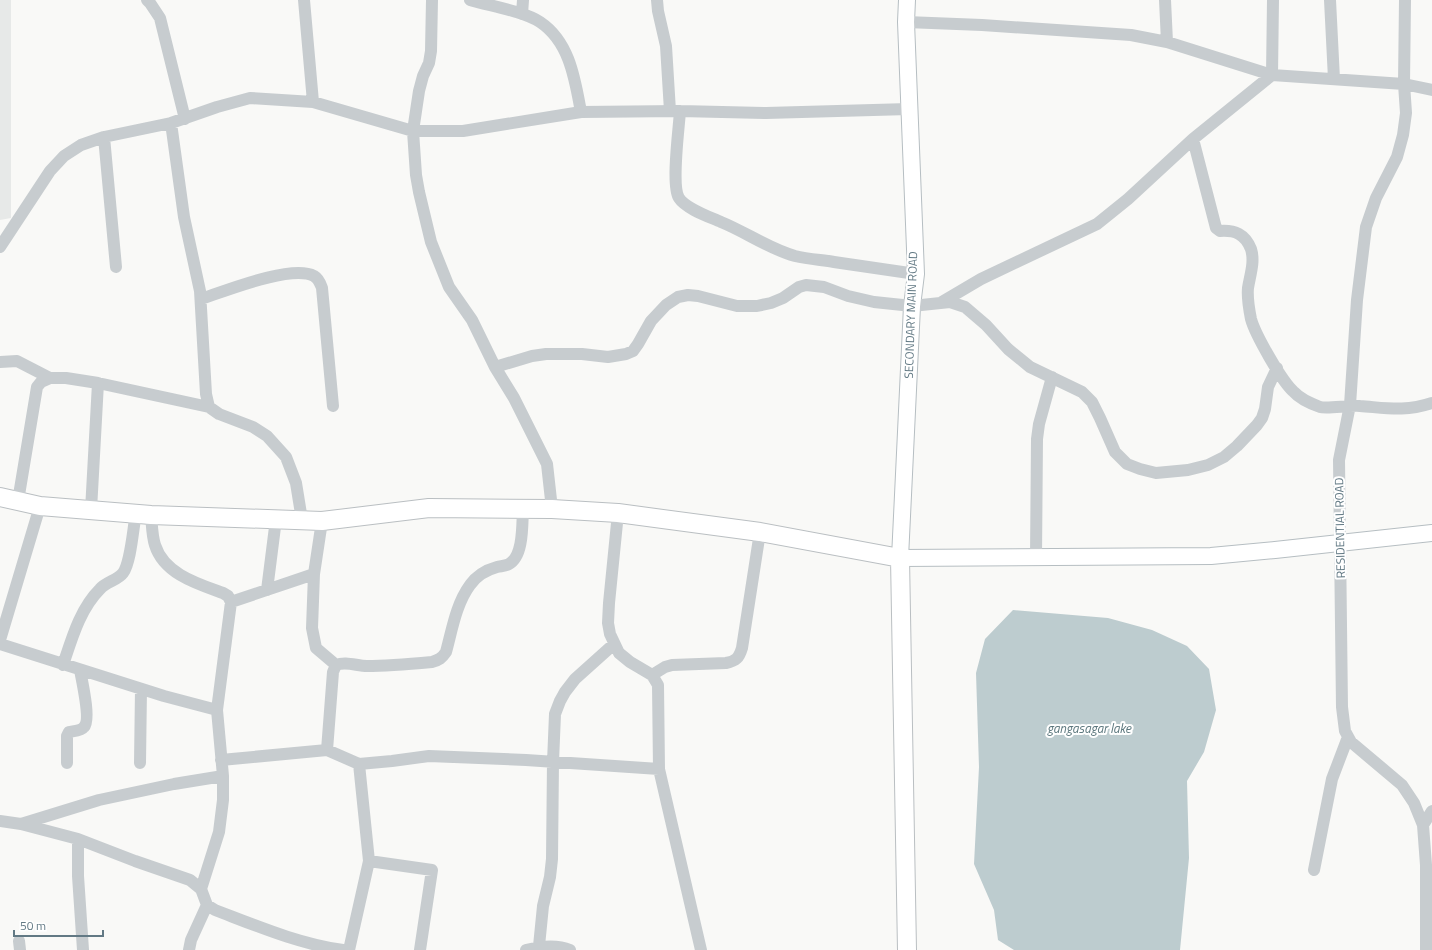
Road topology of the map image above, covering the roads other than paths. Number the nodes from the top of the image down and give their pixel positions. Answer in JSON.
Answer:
{"nodes":[{"id":1,"x":147,"y":0,"type":"edge"},
{"id":2,"x":304,"y":0,"type":"edge"},
{"id":3,"x":432,"y":0,"type":"edge"},
{"id":4,"x":470,"y":0,"type":"edge"},
{"id":5,"x":524,"y":0,"type":"edge"},
{"id":6,"x":657,"y":0,"type":"edge"},
{"id":7,"x":908,"y":0,"type":"edge"},
{"id":8,"x":1165,"y":0,"type":"edge"},
{"id":9,"x":1273,"y":0,"type":"edge"},
{"id":10,"x":1330,"y":0,"type":"edge"},
{"id":11,"x":1405,"y":0,"type":"edge"},
{"id":12,"x":522,"y":14,"type":"junction"},
{"id":13,"x":906,"y":22,"type":"junction"},
{"id":14,"x":1167,"y":42,"type":"junction"},
{"id":15,"x":1272,"y":75,"type":"junction"},
{"id":16,"x":1334,"y":78,"type":"junction"},
{"id":17,"x":1404,"y":84,"type":"junction"},
{"id":18,"x":1432,"y":90,"type":"edge"},
{"id":19,"x":313,"y":102,"type":"junction"},
{"id":20,"x":909,"y":109,"type":"junction"},
{"id":21,"x":675,"y":111,"type":"junction"},
{"id":22,"x":581,"y":112,"type":"junction"},
{"id":23,"x":185,"y":119,"type":"junction"},
{"id":24,"x":171,"y":123,"type":"junction"},
{"id":25,"x":413,"y":131,"type":"junction"},
{"id":26,"x":104,"y":137,"type":"junction"},
{"id":27,"x":1192,"y":139,"type":"junction"},
{"id":28,"x":14,"y":224,"type":"junction"},
{"id":29,"x":0,"y":226,"type":"edge"},
{"id":30,"x":0,"y":247,"type":"edge"},
{"id":31,"x":116,"y":267,"type":"dead end"},
{"id":32,"x":916,"y":274,"type":"junction"},
{"id":33,"x":201,"y":298,"type":"junction"},
{"id":34,"x":941,"y":303,"type":"junction"},
{"id":35,"x":912,"y":306,"type":"junction"},
{"id":36,"x":0,"y":362,"type":"edge"},
{"id":37,"x":496,"y":367,"type":"junction"},
{"id":38,"x":1277,"y":368,"type":"junction"},
{"id":39,"x":1052,"y":377,"type":"junction"},
{"id":40,"x":50,"y":378,"type":"junction"},
{"id":41,"x":98,"y":383,"type":"junction"},
{"id":42,"x":1432,"y":403,"type":"edge"},
{"id":43,"x":1350,"y":405,"type":"junction"},
{"id":44,"x":333,"y":406,"type":"dead end"},
{"id":45,"x":209,"y":407,"type":"junction"},
{"id":46,"x":0,"y":497,"type":"edge"},
{"id":47,"x":18,"y":501,"type":"junction"},
{"id":48,"x":40,"y":506,"type":"junction"},
{"id":49,"x":523,"y":509,"type":"junction"},
{"id":50,"x":552,"y":509,"type":"junction"},
{"id":51,"x":91,"y":510,"type":"junction"},
{"id":52,"x":618,"y":513,"type":"junction"},
{"id":53,"x":143,"y":514,"type":"junction"},
{"id":54,"x":276,"y":519,"type":"junction"},
{"id":55,"x":302,"y":520,"type":"junction"},
{"id":56,"x":322,"y":521,"type":"junction"},
{"id":57,"x":760,"y":532,"type":"junction"},
{"id":58,"x":1432,"y":533,"type":"edge"},
{"id":59,"x":1340,"y":542,"type":"junction"},
{"id":60,"x":1036,"y":557,"type":"junction"},
{"id":61,"x":900,"y":558,"type":"junction"},
{"id":62,"x":314,"y":574,"type":"junction"},
{"id":63,"x":267,"y":590,"type":"junction"},
{"id":64,"x":231,"y":602,"type":"junction"},
{"id":65,"x":0,"y":640,"type":"edge"},
{"id":66,"x":0,"y":644,"type":"edge"},
{"id":67,"x":614,"y":644,"type":"junction"},
{"id":68,"x":63,"y":665,"type":"junction"},
{"id":69,"x":336,"y":665,"type":"junction"},
{"id":70,"x":80,"y":670,"type":"junction"},
{"id":71,"x":652,"y":675,"type":"junction"},
{"id":72,"x":141,"y":689,"type":"junction"},
{"id":73,"x":218,"y":710,"type":"junction"},
{"id":74,"x":1348,"y":737,"type":"junction"},
{"id":75,"x":327,"y":750,"type":"junction"},
{"id":76,"x":221,"y":760,"type":"junction"},
{"id":77,"x":552,"y":762,"type":"junction"},
{"id":78,"x":67,"y":763,"type":"dead end"},
{"id":79,"x":140,"y":763,"type":"dead end"},
{"id":80,"x":359,"y":764,"type":"junction"},
{"id":81,"x":659,"y":769,"type":"junction"},
{"id":82,"x":223,"y":776,"type":"junction"},
{"id":83,"x":1432,"y":811,"type":"edge"},
{"id":84,"x":0,"y":821,"type":"edge"},
{"id":85,"x":21,"y":824,"type":"junction"},
{"id":86,"x":1423,"y":825,"type":"junction"},
{"id":87,"x":78,"y":839,"type":"junction"},
{"id":88,"x":368,"y":861,"type":"junction"},
{"id":89,"x":1314,"y":870,"type":"dead end"},
{"id":90,"x":201,"y":889,"type":"junction"},
{"id":91,"x":207,"y":905,"type":"junction"},
{"id":92,"x":539,"y":946,"type":"junction"},
{"id":93,"x":82,"y":950,"type":"edge"},
{"id":94,"x":189,"y":950,"type":"edge"},
{"id":95,"x":344,"y":950,"type":"edge"},
{"id":96,"x":349,"y":950,"type":"edge"},
{"id":97,"x":420,"y":950,"type":"edge"},
{"id":98,"x":526,"y":950,"type":"edge"},
{"id":99,"x":570,"y":950,"type":"edge"},
{"id":100,"x":701,"y":950,"type":"edge"},
{"id":101,"x":907,"y":950,"type":"edge"},
{"id":102,"x":1426,"y":950,"type":"edge"}],
"edges":[{"from":1,"to":23,"type":"street"},
{"from":2,"to":19,"type":"street"},
{"from":3,"to":25,"type":"street"},
{"from":4,"to":12,"type":"street"},
{"from":5,"to":12,"type":"street"},
{"from":6,"to":21,"type":"street"},
{"from":7,"to":13,"type":"main road","name":"SECONDARY MAIN ROAD"},
{"from":8,"to":14,"type":"street"},
{"from":9,"to":15,"type":"street"},
{"from":10,"to":16,"type":"street"},
{"from":11,"to":17,"type":"street","name":"RESIDENTIAL ROAD"},
{"from":12,"to":22,"type":"street"},
{"from":13,"to":14,"type":"street"},
{"from":13,"to":20,"type":"main road","name":"SECONDARY MAIN ROAD"},
{"from":14,"to":15,"type":"street"},
{"from":15,"to":16,"type":"street"},
{"from":15,"to":27,"type":"street"},
{"from":16,"to":17,"type":"street"},
{"from":17,"to":18,"type":"street"},
{"from":17,"to":43,"type":"street","name":"RESIDENTIAL ROAD"},
{"from":19,"to":23,"type":"street"},
{"from":19,"to":25,"type":"street"},
{"from":20,"to":21,"type":"street"},
{"from":20,"to":32,"type":"main road","name":"SECONDARY MAIN ROAD"},
{"from":21,"to":22,"type":"street"},
{"from":21,"to":32,"type":"street"},
{"from":22,"to":25,"type":"street"},
{"from":23,"to":24,"type":"street"},
{"from":24,"to":26,"type":"street"},
{"from":24,"to":33,"type":"street"},
{"from":25,"to":37,"type":"street"},
{"from":26,"to":28,"type":"street"},
{"from":26,"to":31,"type":"street"},
{"from":27,"to":34,"type":"street"},
{"from":27,"to":38,"type":"street"},
{"from":28,"to":29,"type":"street"},
{"from":28,"to":30,"type":"street"},
{"from":32,"to":35,"type":"main road","name":"SECONDARY MAIN ROAD"},
{"from":33,"to":44,"type":"street"},
{"from":33,"to":45,"type":"street"},
{"from":34,"to":35,"type":"street"},
{"from":34,"to":39,"type":"street"},
{"from":35,"to":37,"type":"street"},
{"from":35,"to":61,"type":"main road","name":"SECONDARY MAIN ROAD"},
{"from":36,"to":40,"type":"street"},
{"from":37,"to":50,"type":"street"},
{"from":38,"to":39,"type":"street"},
{"from":38,"to":43,"type":"street"},
{"from":39,"to":60,"type":"street"},
{"from":40,"to":41,"type":"street"},
{"from":40,"to":47,"type":"street"},
{"from":41,"to":45,"type":"street"},
{"from":41,"to":51,"type":"street"},
{"from":42,"to":43,"type":"street"},
{"from":43,"to":59,"type":"street","name":"RESIDENTIAL ROAD"},
{"from":45,"to":55,"type":"street"},
{"from":46,"to":47,"type":"main road"},
{"from":47,"to":48,"type":"main road"},
{"from":48,"to":51,"type":"main road"},
{"from":48,"to":65,"type":"street"},
{"from":49,"to":50,"type":"main road"},
{"from":49,"to":56,"type":"main road"},
{"from":49,"to":69,"type":"street"},
{"from":50,"to":52,"type":"main road"},
{"from":51,"to":53,"type":"main road"},
{"from":52,"to":57,"type":"main road"},
{"from":52,"to":67,"type":"street"},
{"from":53,"to":54,"type":"main road"},
{"from":53,"to":64,"type":"street"},
{"from":53,"to":68,"type":"street"},
{"from":54,"to":55,"type":"main road"},
{"from":54,"to":63,"type":"street"},
{"from":55,"to":56,"type":"main road"},
{"from":56,"to":62,"type":"street"},
{"from":57,"to":61,"type":"main road"},
{"from":57,"to":71,"type":"street"},
{"from":58,"to":59,"type":"main road"},
{"from":59,"to":60,"type":"main road"},
{"from":59,"to":74,"type":"street","name":"RESIDENTIAL ROAD"},
{"from":60,"to":61,"type":"main road"},
{"from":61,"to":101,"type":"main road"},
{"from":62,"to":63,"type":"street"},
{"from":62,"to":69,"type":"street"},
{"from":63,"to":64,"type":"street"},
{"from":64,"to":73,"type":"street"},
{"from":66,"to":68,"type":"street"},
{"from":67,"to":71,"type":"street"},
{"from":67,"to":77,"type":"street"},
{"from":68,"to":70,"type":"street"},
{"from":69,"to":75,"type":"street"},
{"from":70,"to":72,"type":"street"},
{"from":70,"to":78,"type":"street"},
{"from":71,"to":81,"type":"street"},
{"from":72,"to":73,"type":"street"},
{"from":72,"to":79,"type":"street"},
{"from":73,"to":76,"type":"street"},
{"from":74,"to":86,"type":"street","name":"RESIDENTIAL ROAD"},
{"from":74,"to":89,"type":"street"},
{"from":75,"to":76,"type":"street"},
{"from":75,"to":80,"type":"street"},
{"from":76,"to":82,"type":"street"},
{"from":77,"to":80,"type":"street"},
{"from":77,"to":81,"type":"street"},
{"from":77,"to":92,"type":"street"},
{"from":80,"to":88,"type":"street"},
{"from":81,"to":100,"type":"street"},
{"from":82,"to":85,"type":"street"},
{"from":82,"to":90,"type":"street"},
{"from":83,"to":86,"type":"street"},
{"from":84,"to":85,"type":"street"},
{"from":85,"to":87,"type":"street"},
{"from":86,"to":102,"type":"street","name":"RESIDENTIAL ROAD"},
{"from":87,"to":90,"type":"street"},
{"from":87,"to":93,"type":"street"},
{"from":88,"to":96,"type":"street"},
{"from":88,"to":97,"type":"street"},
{"from":90,"to":91,"type":"street"},
{"from":91,"to":94,"type":"street"},
{"from":91,"to":95,"type":"street"},
{"from":92,"to":98,"type":"street"},
{"from":92,"to":99,"type":"street"}]}
